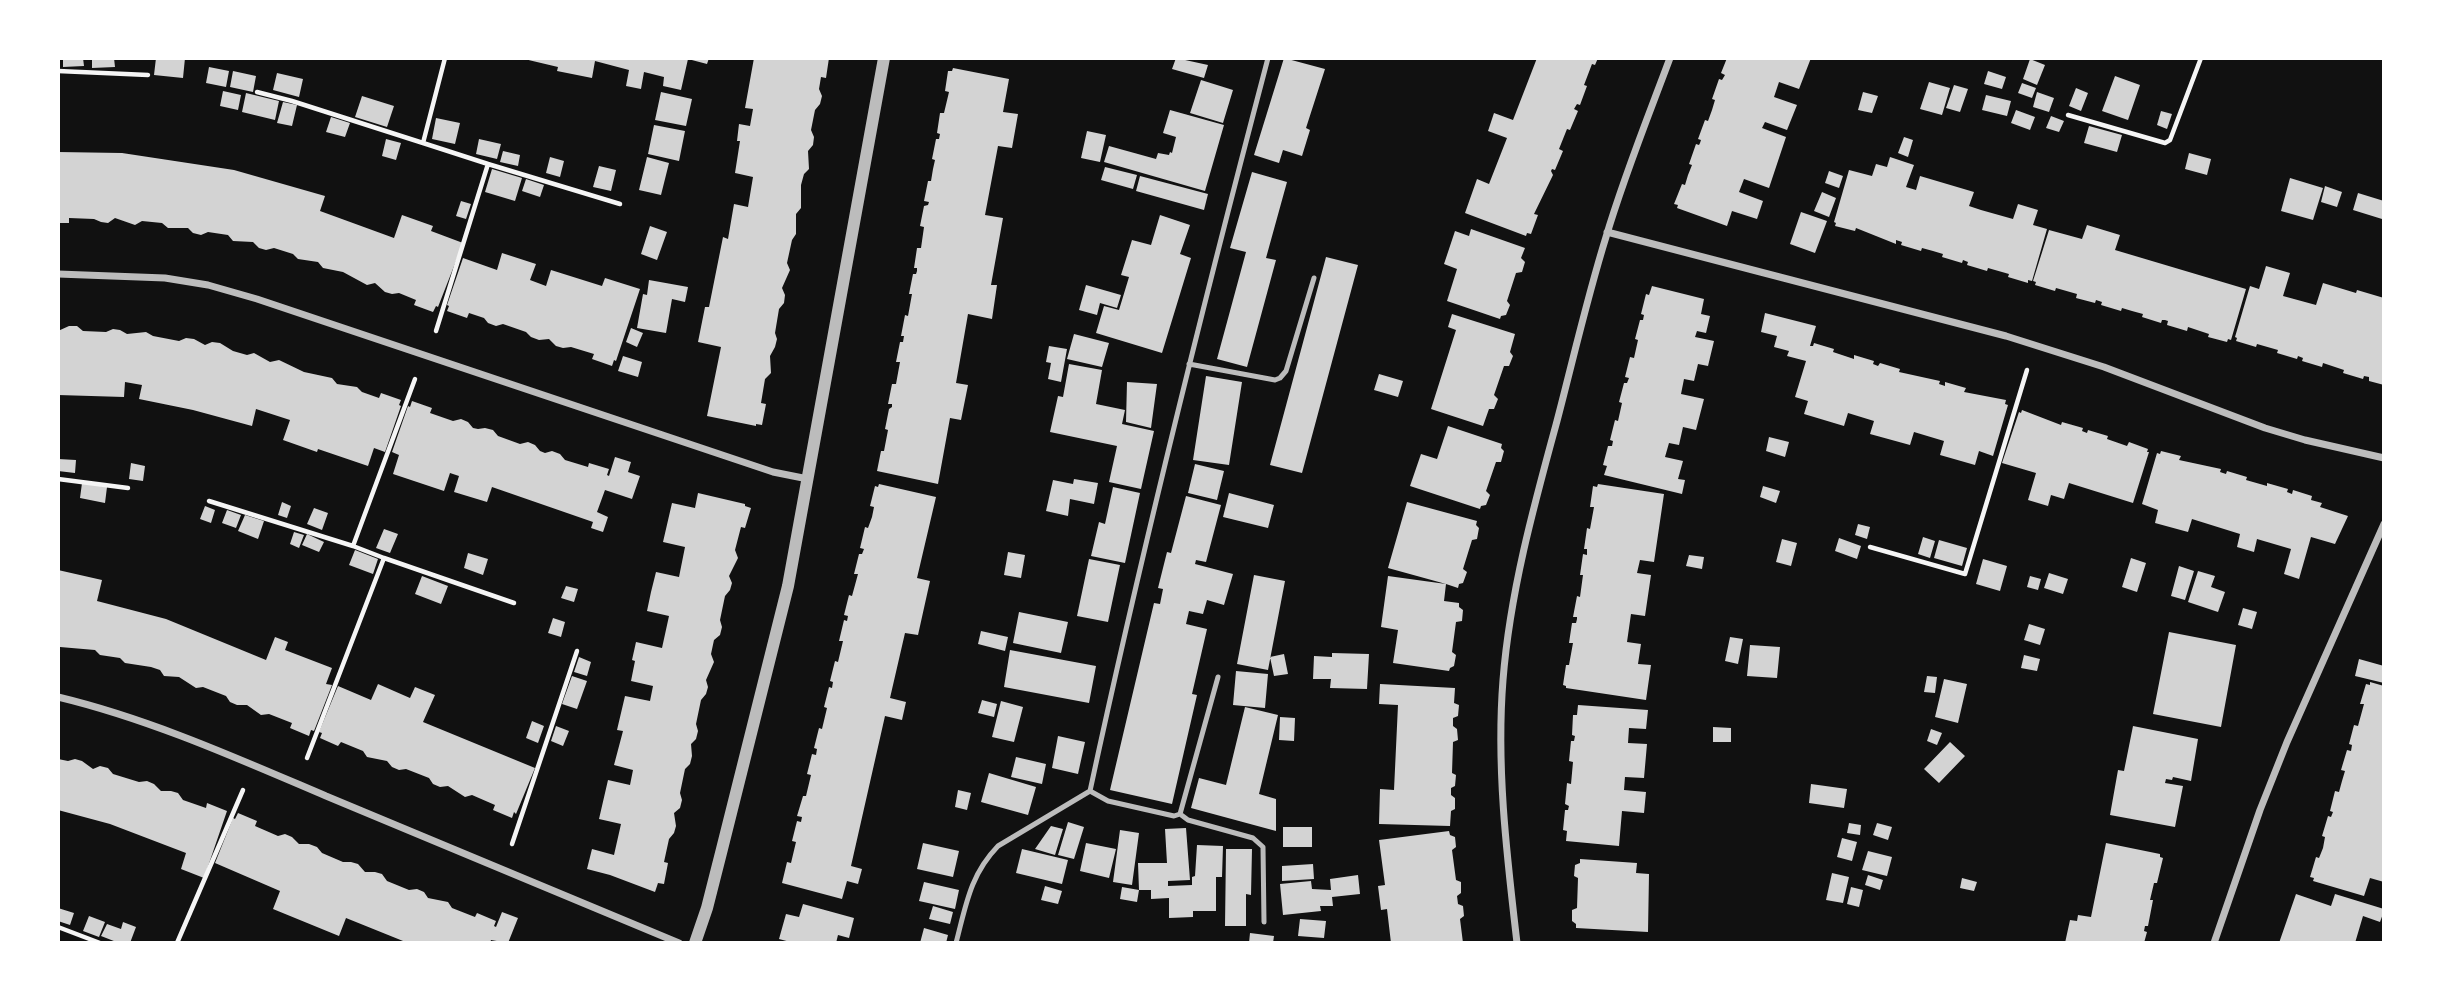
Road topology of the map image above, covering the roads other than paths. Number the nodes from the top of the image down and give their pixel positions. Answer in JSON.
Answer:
{"nodes":[{"id":1,"x":884,"y":58,"type":"edge"},
{"id":2,"x":1268,"y":58,"type":"edge"},
{"id":3,"x":1670,"y":58,"type":"edge"},
{"id":4,"x":1607,"y":232,"type":"junction"},
{"id":5,"x":58,"y":274,"type":"edge"},
{"id":6,"x":1314,"y":278,"type":"dead end"},
{"id":7,"x":1189,"y":364,"type":"junction"},
{"id":8,"x":2384,"y":458,"type":"edge"},
{"id":9,"x":808,"y":479,"type":"junction"},
{"id":10,"x":2384,"y":524,"type":"edge"},
{"id":11,"x":1218,"y":677,"type":"dead end"},
{"id":12,"x":58,"y":697,"type":"edge"},
{"id":13,"x":1090,"y":791,"type":"junction"},
{"id":14,"x":1180,"y":814,"type":"junction"},
{"id":15,"x":1264,"y":922,"type":"dead end"},
{"id":16,"x":679,"y":943,"type":"edge"},
{"id":17,"x":695,"y":943,"type":"edge"},
{"id":18,"x":956,"y":943,"type":"edge"},
{"id":19,"x":1517,"y":943,"type":"edge"},
{"id":20,"x":2214,"y":943,"type":"edge"}],
"edges":[{"from":1,"to":9,"type":"street"},
{"from":2,"to":7,"type":"lane"},
{"from":3,"to":4,"type":"street"},
{"from":4,"to":8,"type":"street"},
{"from":4,"to":19,"type":"street"},
{"from":5,"to":9,"type":"street"},
{"from":6,"to":7,"type":"lane"},
{"from":7,"to":13,"type":"lane"},
{"from":9,"to":17,"type":"street"},
{"from":10,"to":20,"type":"street"},
{"from":11,"to":14,"type":"lane"},
{"from":12,"to":16,"type":"street"},
{"from":13,"to":14,"type":"lane"},
{"from":13,"to":18,"type":"lane"},
{"from":14,"to":15,"type":"lane"}]}
